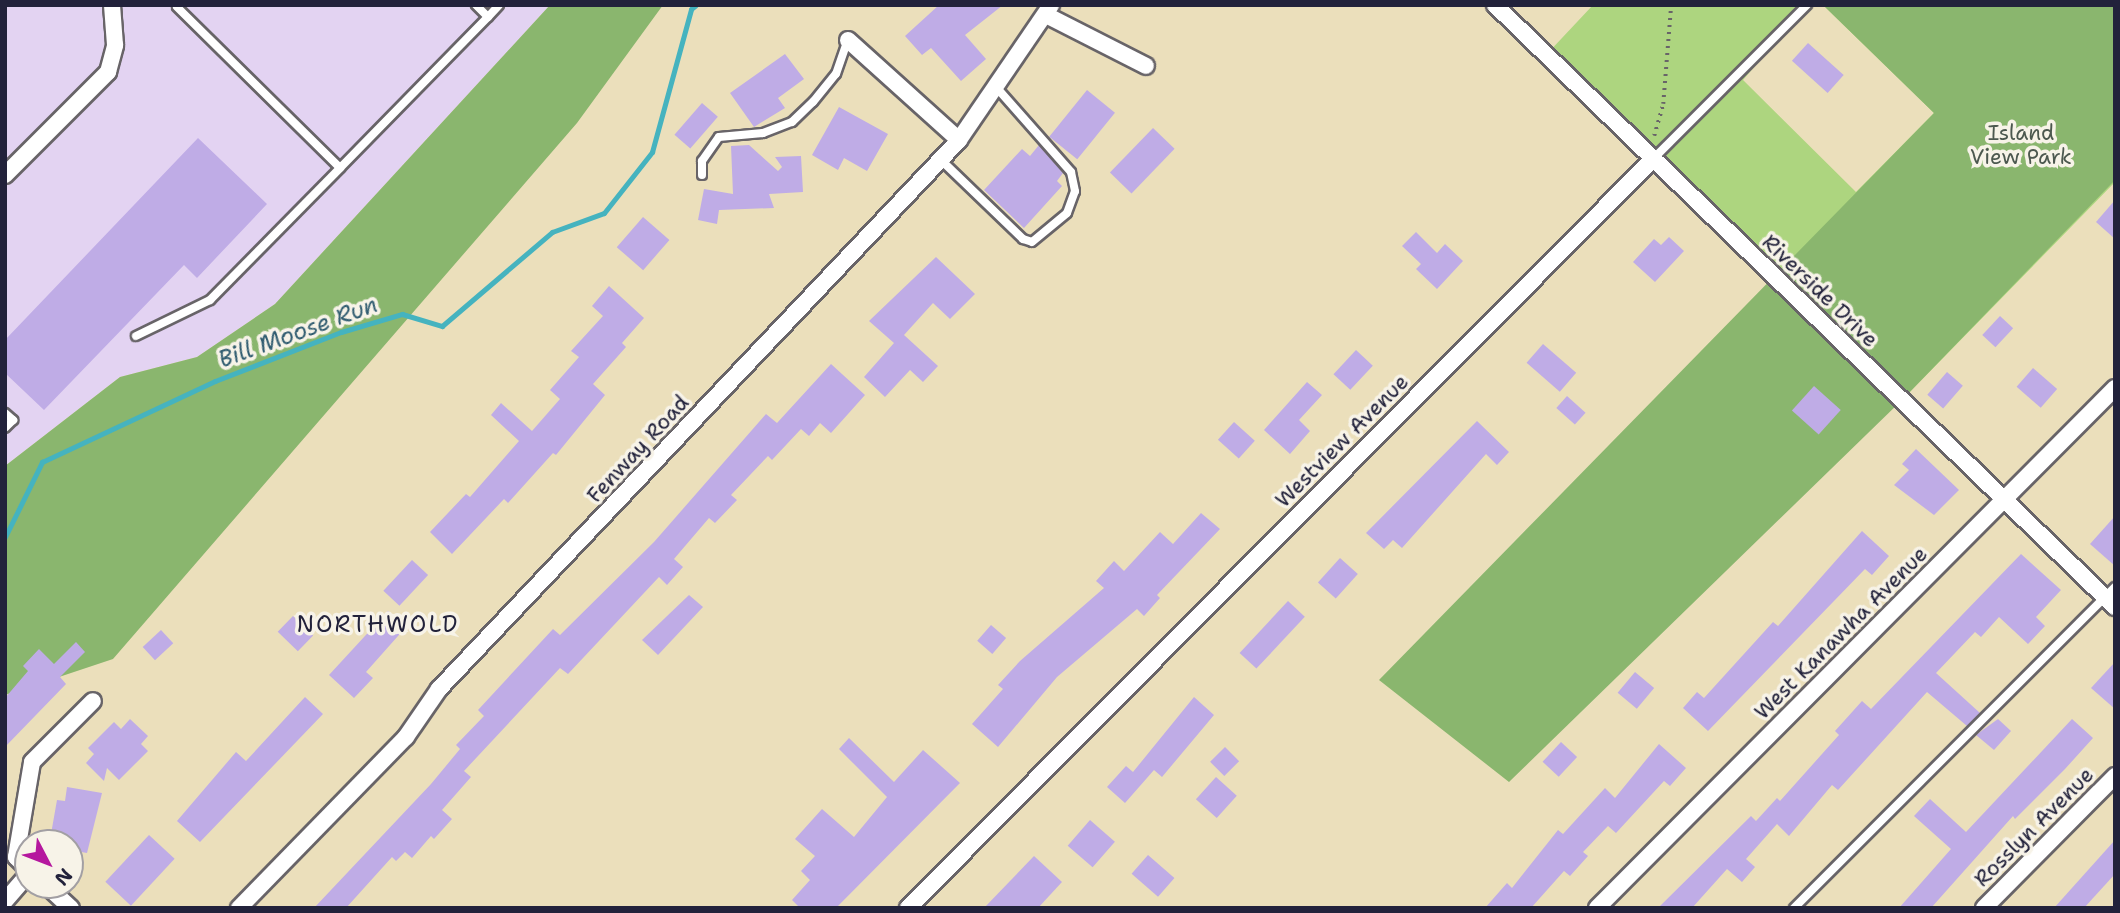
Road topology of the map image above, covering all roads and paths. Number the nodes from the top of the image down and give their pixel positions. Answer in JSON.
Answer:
{"nodes":[{"id":1,"x":113,"y":5,"type":"edge"},
{"id":2,"x":477,"y":5,"type":"edge"},
{"id":3,"x":499,"y":5,"type":"edge"},
{"id":4,"x":1495,"y":5,"type":"edge"},
{"id":5,"x":1671,"y":5,"type":"edge"},
{"id":6,"x":1807,"y":5,"type":"edge"},
{"id":7,"x":177,"y":6,"type":"edge"},
{"id":8,"x":1048,"y":10,"type":"edge"},
{"id":9,"x":488,"y":17,"type":"junction"},
{"id":10,"x":848,"y":40,"type":"joint"},
{"id":11,"x":1146,"y":66,"type":"dead end"},
{"id":12,"x":996,"y":87,"type":"junction"},
{"id":13,"x":960,"y":140,"type":"junction"},
{"id":14,"x":1653,"y":159,"type":"junction"},
{"id":15,"x":941,"y":160,"type":"junction"},
{"id":16,"x":340,"y":168,"type":"junction"},
{"id":17,"x":5,"y":174,"type":"edge"},
{"id":18,"x":702,"y":174,"type":"dead end"},
{"id":19,"x":136,"y":336,"type":"dead end"},
{"id":20,"x":2115,"y":388,"type":"edge"},
{"id":21,"x":5,"y":412,"type":"edge"},
{"id":22,"x":5,"y":428,"type":"edge"},
{"id":23,"x":2005,"y":499,"type":"junction"},
{"id":24,"x":2111,"y":597,"type":"edge"},
{"id":25,"x":93,"y":701,"type":"dead end"},
{"id":26,"x":2115,"y":776,"type":"edge"},
{"id":27,"x":21,"y":829,"type":"edge"},
{"id":28,"x":239,"y":908,"type":"edge"},
{"id":29,"x":908,"y":908,"type":"edge"},
{"id":30,"x":1597,"y":908,"type":"edge"},
{"id":31,"x":1794,"y":908,"type":"edge"},
{"id":32,"x":1983,"y":908,"type":"edge"}],
"edges":[{"from":1,"to":17,"type":"street"},
{"from":2,"to":9,"type":"lane"},
{"from":3,"to":9,"type":"lane"},
{"from":4,"to":14,"type":"street","name":"Riverside Drive"},
{"from":5,"to":14,"type":"path"},
{"from":6,"to":14,"type":"lane","name":"Westview Avenue"},
{"from":7,"to":16,"type":"lane"},
{"from":8,"to":11,"type":"street"},
{"from":8,"to":12,"type":"street","name":"Fenway Road"},
{"from":9,"to":16,"type":"lane"},
{"from":10,"to":13,"type":"street"},
{"from":10,"to":18,"type":"lane"},
{"from":12,"to":13,"type":"street","name":"Fenway Road"},
{"from":12,"to":15,"type":"lane"},
{"from":13,"to":15,"type":"street","name":"Fenway Road"},
{"from":14,"to":23,"type":"street","name":"Riverside Drive"},
{"from":14,"to":29,"type":"street","name":"Westview Avenue"},
{"from":15,"to":28,"type":"street","name":"Fenway Road"},
{"from":16,"to":19,"type":"lane"},
{"from":20,"to":23,"type":"street","name":"West Kanawha Avenue"},
{"from":21,"to":22,"type":"lane"},
{"from":23,"to":24,"type":"street","name":"Riverside Drive"},
{"from":23,"to":30,"type":"street","name":"West Kanawha Avenue"},
{"from":24,"to":31,"type":"lane"},
{"from":25,"to":27,"type":"street"},
{"from":26,"to":32,"type":"street","name":"Rosslyn Avenue"}]}
